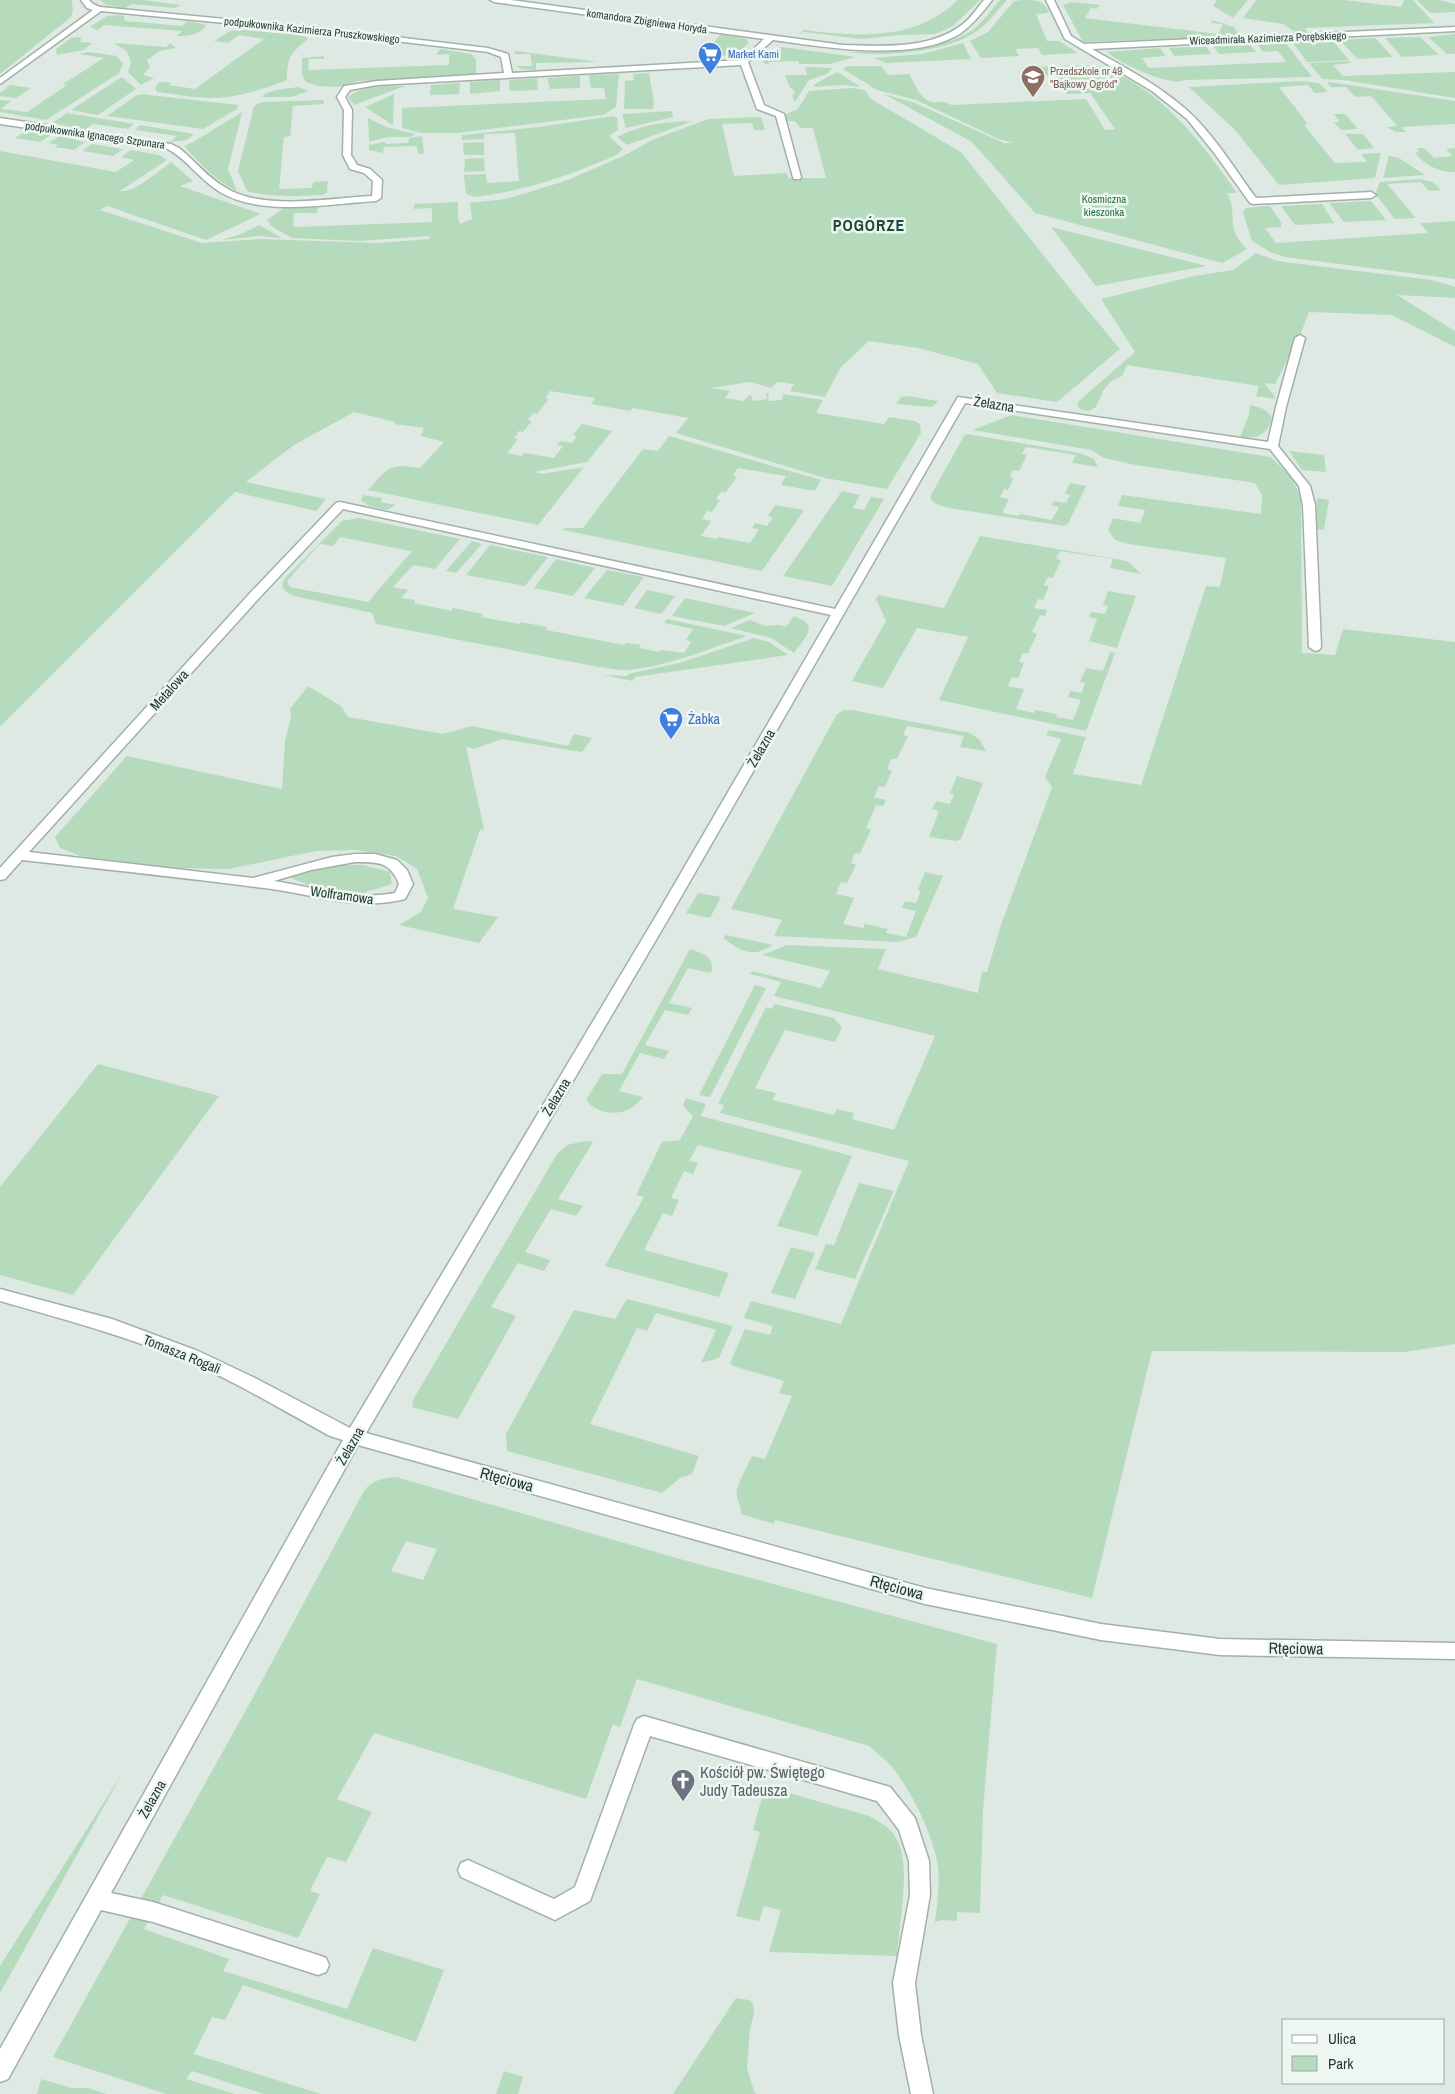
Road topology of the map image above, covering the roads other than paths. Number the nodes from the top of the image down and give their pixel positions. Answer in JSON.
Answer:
{"nodes":[{"id":1,"x":85,"y":0,"type":"edge"},
{"id":2,"x":494,"y":0,"type":"edge"},
{"id":3,"x":988,"y":0,"type":"edge"},
{"id":4,"x":1050,"y":0,"type":"edge"},
{"id":5,"x":98,"y":10,"type":"junction"},
{"id":6,"x":1455,"y":29,"type":"edge"},
{"id":7,"x":770,"y":38,"type":"junction"},
{"id":8,"x":1082,"y":47,"type":"junction"},
{"id":9,"x":744,"y":62,"type":"junction"},
{"id":10,"x":509,"y":76,"type":"junction"},
{"id":11,"x":0,"y":82,"type":"edge"},
{"id":12,"x":0,"y":121,"type":"edge"},
{"id":13,"x":797,"y":177,"type":"dead end"},
{"id":14,"x":1371,"y":195,"type":"dead end"},
{"id":15,"x":1300,"y":338,"type":"dead end"},
{"id":16,"x":1273,"y":446,"type":"junction"},
{"id":17,"x":838,"y":613,"type":"junction"},
{"id":18,"x":1315,"y":647,"type":"dead end"},
{"id":19,"x":19,"y":855,"type":"junction"},
{"id":20,"x":0,"y":876,"type":"edge"},
{"id":21,"x":255,"y":882,"type":"junction"},
{"id":22,"x":0,"y":1295,"type":"edge"},
{"id":23,"x":354,"y":1437,"type":"junction"},
{"id":24,"x":1455,"y":1651,"type":"edge"},
{"id":25,"x":468,"y":1870,"type":"dead end"},
{"id":26,"x":96,"y":1899,"type":"junction"},
{"id":27,"x":318,"y":1965,"type":"dead end"},
{"id":28,"x":0,"y":2071,"type":"edge"},
{"id":29,"x":922,"y":2094,"type":"edge"}],
"edges":[{"from":1,"to":5,"type":"street"},
{"from":2,"to":7,"type":"street","name":"komandora Zbigniewa Horyda"},
{"from":3,"to":7,"type":"street","name":"komandora Zbigniewa Horyda"},
{"from":4,"to":8,"type":"street"},
{"from":5,"to":10,"type":"street","name":"podpułkownika Kazimierza Pruszkowskiego"},
{"from":5,"to":11,"type":"street"},
{"from":6,"to":8,"type":"street","name":"Wiceadmirała Kazimierza Porębskiego"},
{"from":7,"to":9,"type":"street"},
{"from":8,"to":14,"type":"street"},
{"from":9,"to":10,"type":"street"},
{"from":9,"to":13,"type":"street"},
{"from":10,"to":12,"type":"street","name":"podpułkownika Ignacego Szpunara"},
{"from":15,"to":16,"type":"street"},
{"from":16,"to":17,"type":"street","name":"Żelazna"},
{"from":16,"to":18,"type":"street"},
{"from":17,"to":19,"type":"street","name":"Metalowa"},
{"from":17,"to":23,"type":"street","name":"Żelazna"},
{"from":19,"to":20,"type":"street","name":"Metalowa"},
{"from":19,"to":21,"type":"street","name":"Wolframowa"},
{"from":21,"to":21,"type":"street","name":"Wolframowa"},
{"from":22,"to":23,"type":"street","name":"Tomasza Rogali"},
{"from":23,"to":24,"type":"street","name":"Rtęciowa"},
{"from":23,"to":26,"type":"street","name":"Żelazna"},
{"from":25,"to":29,"type":"street"},
{"from":26,"to":27,"type":"street"},
{"from":26,"to":28,"type":"street","name":"Żelazna"}]}
